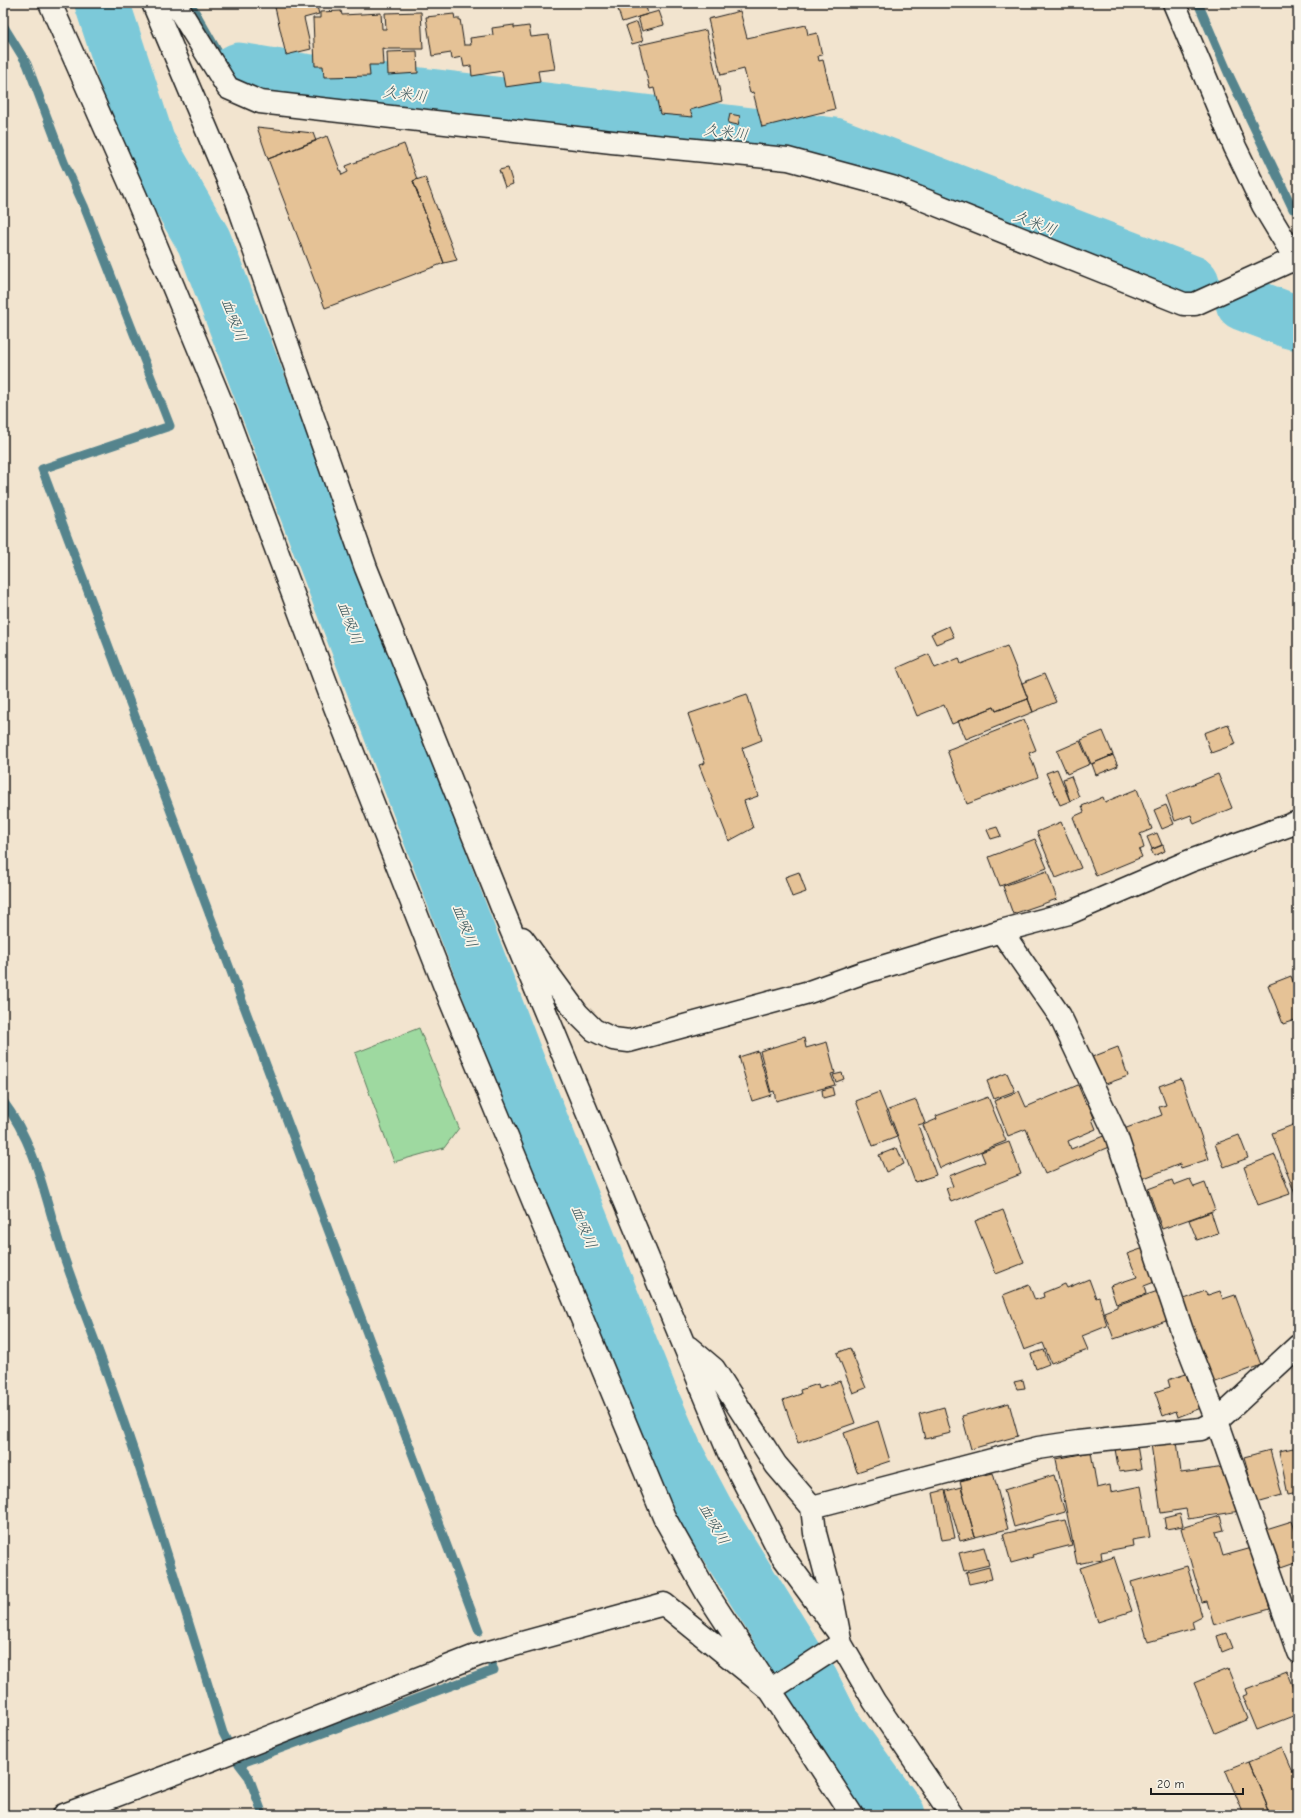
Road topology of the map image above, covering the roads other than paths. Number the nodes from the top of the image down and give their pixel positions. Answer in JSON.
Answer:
{"nodes":[{"id":1,"x":50,"y":3,"type":"edge"},
{"id":2,"x":153,"y":3,"type":"edge"},
{"id":3,"x":175,"y":3,"type":"edge"},
{"id":4,"x":1174,"y":3,"type":"edge"},
{"id":5,"x":1296,"y":261,"type":"edge"},
{"id":6,"x":1298,"y":822,"type":"edge"},
{"id":7,"x":505,"y":915,"type":"junction"},
{"id":8,"x":1001,"y":931,"type":"junction"},
{"id":9,"x":684,"y":1342,"type":"junction"},
{"id":10,"x":1298,"y":1346,"type":"edge"},
{"id":11,"x":1217,"y":1421,"type":"junction"},
{"id":12,"x":812,"y":1507,"type":"junction"},
{"id":13,"x":837,"y":1643,"type":"junction"},
{"id":14,"x":1298,"y":1652,"type":"edge"},
{"id":15,"x":776,"y":1686,"type":"junction"},
{"id":16,"x":64,"y":1815,"type":"edge"},
{"id":17,"x":852,"y":1815,"type":"edge"},
{"id":18,"x":952,"y":1815,"type":"edge"}],
"edges":[{"from":1,"to":15,"type":"street"},
{"from":2,"to":7,"type":"street"},
{"from":3,"to":5,"type":"street"},
{"from":4,"to":5,"type":"street"},
{"from":6,"to":8,"type":"street"},
{"from":7,"to":8,"type":"street"},
{"from":7,"to":9,"type":"street"},
{"from":8,"to":11,"type":"street"},
{"from":9,"to":12,"type":"street"},
{"from":9,"to":13,"type":"street"},
{"from":10,"to":11,"type":"street"},
{"from":11,"to":12,"type":"street"},
{"from":11,"to":14,"type":"street"},
{"from":12,"to":13,"type":"street"},
{"from":13,"to":15,"type":"street"},
{"from":13,"to":18,"type":"street"},
{"from":15,"to":16,"type":"street"},
{"from":15,"to":17,"type":"street"}]}
